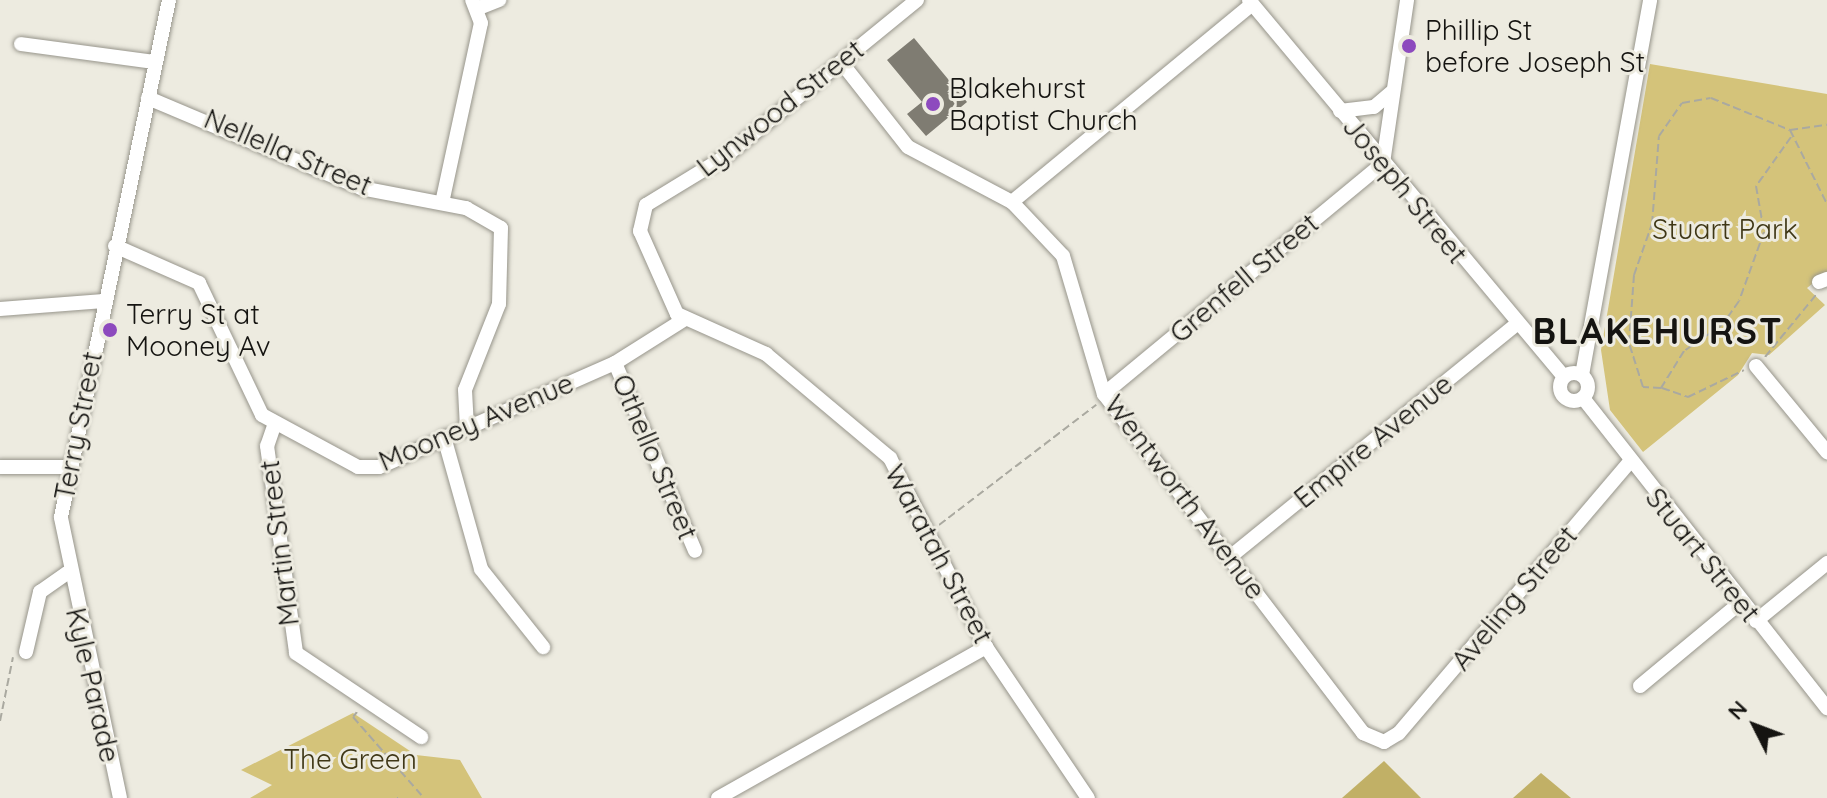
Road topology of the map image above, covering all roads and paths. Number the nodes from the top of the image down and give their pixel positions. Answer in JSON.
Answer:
{"nodes":[{"id":1,"x":169,"y":0,"type":"edge"},
{"id":2,"x":499,"y":0,"type":"edge"},
{"id":3,"x":917,"y":0,"type":"edge"},
{"id":4,"x":1407,"y":0,"type":"edge"},
{"id":5,"x":1650,"y":0,"type":"edge"},
{"id":6,"x":1251,"y":2,"type":"edge"},
{"id":7,"x":475,"y":4,"type":"edge"},
{"id":8,"x":21,"y":44,"type":"dead end"},
{"id":9,"x":155,"y":62,"type":"junction"},
{"id":10,"x":841,"y":62,"type":"junction"},
{"id":11,"x":1392,"y":92,"type":"junction"},
{"id":12,"x":148,"y":98,"type":"junction"},
{"id":13,"x":1340,"y":111,"type":"junction"},
{"id":14,"x":1827,"y":125,"type":"edge"},
{"id":15,"x":1790,"y":130,"type":"junction"},
{"id":16,"x":1791,"y":137,"type":"junction"},
{"id":17,"x":1383,"y":163,"type":"junction"},
{"id":18,"x":1012,"y":202,"type":"junction"},
{"id":19,"x":442,"y":203,"type":"junction"},
{"id":20,"x":1827,"y":204,"type":"edge"},
{"id":21,"x":115,"y":246,"type":"junction"},
{"id":22,"x":1823,"y":281,"type":"edge"},
{"id":23,"x":104,"y":301,"type":"junction"},
{"id":24,"x":0,"y":309,"type":"edge"},
{"id":25,"x":685,"y":319,"type":"junction"},
{"id":26,"x":1515,"y":325,"type":"junction"},
{"id":27,"x":615,"y":363,"type":"junction"},
{"id":28,"x":1756,"y":366,"type":"junction"},
{"id":29,"x":1582,"y":375,"type":"junction"},
{"id":30,"x":1564,"y":377,"type":"junction"},
{"id":31,"x":1661,"y":388,"type":"junction"},
{"id":32,"x":1104,"y":394,"type":"junction"},
{"id":33,"x":1583,"y":398,"type":"junction"},
{"id":34,"x":274,"y":426,"type":"junction"},
{"id":35,"x":467,"y":427,"type":"junction"},
{"id":36,"x":444,"y":437,"type":"junction"},
{"id":37,"x":1827,"y":452,"type":"edge"},
{"id":38,"x":1629,"y":463,"type":"junction"},
{"id":39,"x":0,"y":467,"type":"edge"},
{"id":40,"x":67,"y":467,"type":"junction"},
{"id":41,"x":927,"y":530,"type":"junction"},
{"id":42,"x":695,"y":551,"type":"dead end"},
{"id":43,"x":1230,"y":557,"type":"junction"},
{"id":44,"x":1827,"y":563,"type":"edge"},
{"id":45,"x":67,"y":573,"type":"junction"},
{"id":46,"x":1740,"y":603,"type":"junction"},
{"id":47,"x":1756,"y":621,"type":"junction"},
{"id":48,"x":543,"y":647,"type":"dead end"},
{"id":49,"x":986,"y":647,"type":"junction"},
{"id":50,"x":26,"y":652,"type":"joint"},
{"id":51,"x":1640,"y":686,"type":"dead end"},
{"id":52,"x":364,"y":701,"type":"junction"},
{"id":53,"x":1827,"y":708,"type":"edge"},
{"id":54,"x":0,"y":721,"type":"edge"},
{"id":55,"x":1399,"y":733,"type":"joint"},
{"id":56,"x":421,"y":737,"type":"dead end"},
{"id":57,"x":120,"y":798,"type":"edge"},
{"id":58,"x":424,"y":798,"type":"edge"},
{"id":59,"x":718,"y":798,"type":"edge"},
{"id":60,"x":1088,"y":798,"type":"edge"}],
"edges":[{"from":1,"to":9,"type":"street","name":"Terry Street"},
{"from":2,"to":7,"type":"street"},
{"from":3,"to":10,"type":"street","name":"Lynwood Street"},
{"from":4,"to":11,"type":"street"},
{"from":5,"to":29,"type":"street"},
{"from":6,"to":13,"type":"street","name":"Joseph Street"},
{"from":6,"to":18,"type":"street"},
{"from":7,"to":19,"type":"street"},
{"from":8,"to":9,"type":"street"},
{"from":9,"to":12,"type":"street","name":"Terry Street"},
{"from":10,"to":18,"type":"street","name":"Wentworth Avenue"},
{"from":10,"to":25,"type":"street","name":"Lynwood Street"},
{"from":11,"to":13,"type":"street"},
{"from":11,"to":17,"type":"street"},
{"from":12,"to":19,"type":"street","name":"Nellella Street"},
{"from":12,"to":21,"type":"street","name":"Terry Street"},
{"from":13,"to":17,"type":"street","name":"Joseph Street"},
{"from":14,"to":15,"type":"path"},
{"from":15,"to":16,"type":"path"},
{"from":15,"to":31,"type":"path"},
{"from":16,"to":20,"type":"path"},
{"from":16,"to":31,"type":"path"},
{"from":17,"to":26,"type":"street","name":"Joseph Street"},
{"from":17,"to":32,"type":"street","name":"Grenfell Street"},
{"from":18,"to":32,"type":"street","name":"Wentworth Avenue"},
{"from":19,"to":35,"type":"street","name":"Nellella Street"},
{"from":21,"to":23,"type":"street","name":"Terry Street"},
{"from":21,"to":34,"type":"street"},
{"from":22,"to":28,"type":"path"},
{"from":23,"to":24,"type":"street"},
{"from":23,"to":40,"type":"street","name":"Terry Street"},
{"from":25,"to":27,"type":"street","name":"Mooney Avenue"},
{"from":25,"to":41,"type":"street","name":"Waratah Street"},
{"from":26,"to":30,"type":"street","name":"Joseph Street"},
{"from":26,"to":43,"type":"street","name":"Empire Avenue"},
{"from":27,"to":35,"type":"street","name":"Mooney Avenue"},
{"from":27,"to":42,"type":"street","name":"Othello Street"},
{"from":28,"to":31,"type":"path"},
{"from":28,"to":37,"type":"street"},
{"from":29,"to":30,"type":"street"},
{"from":29,"to":33,"type":"street"},
{"from":30,"to":33,"type":"street","name":"Stuart Street"},
{"from":32,"to":41,"type":"path"},
{"from":32,"to":43,"type":"street","name":"Wentworth Avenue"},
{"from":33,"to":38,"type":"street","name":"Stuart Street"},
{"from":34,"to":36,"type":"street","name":"Mooney Avenue"},
{"from":34,"to":52,"type":"street","name":"Martin Street"},
{"from":35,"to":36,"type":"street","name":"Mooney Avenue"},
{"from":36,"to":48,"type":"street"},
{"from":38,"to":46,"type":"street","name":"Stuart Street"},
{"from":38,"to":55,"type":"street","name":"Aveling Street"},
{"from":39,"to":40,"type":"street"},
{"from":40,"to":45,"type":"street","name":"Terry Street"},
{"from":41,"to":49,"type":"street","name":"Waratah Street"},
{"from":43,"to":55,"type":"street","name":"Wentworth Avenue"},
{"from":44,"to":47,"type":"street"},
{"from":45,"to":50,"type":"street"},
{"from":45,"to":57,"type":"street","name":"Kyle Parade"},
{"from":46,"to":47,"type":"street","name":"Stuart Street"},
{"from":46,"to":51,"type":"street"},
{"from":47,"to":53,"type":"street","name":"Stuart Street"},
{"from":49,"to":59,"type":"street"},
{"from":49,"to":60,"type":"street","name":"Waratah Street"},
{"from":50,"to":54,"type":"path"},
{"from":52,"to":56,"type":"street","name":"Martin Street"},
{"from":52,"to":58,"type":"path"}]}
